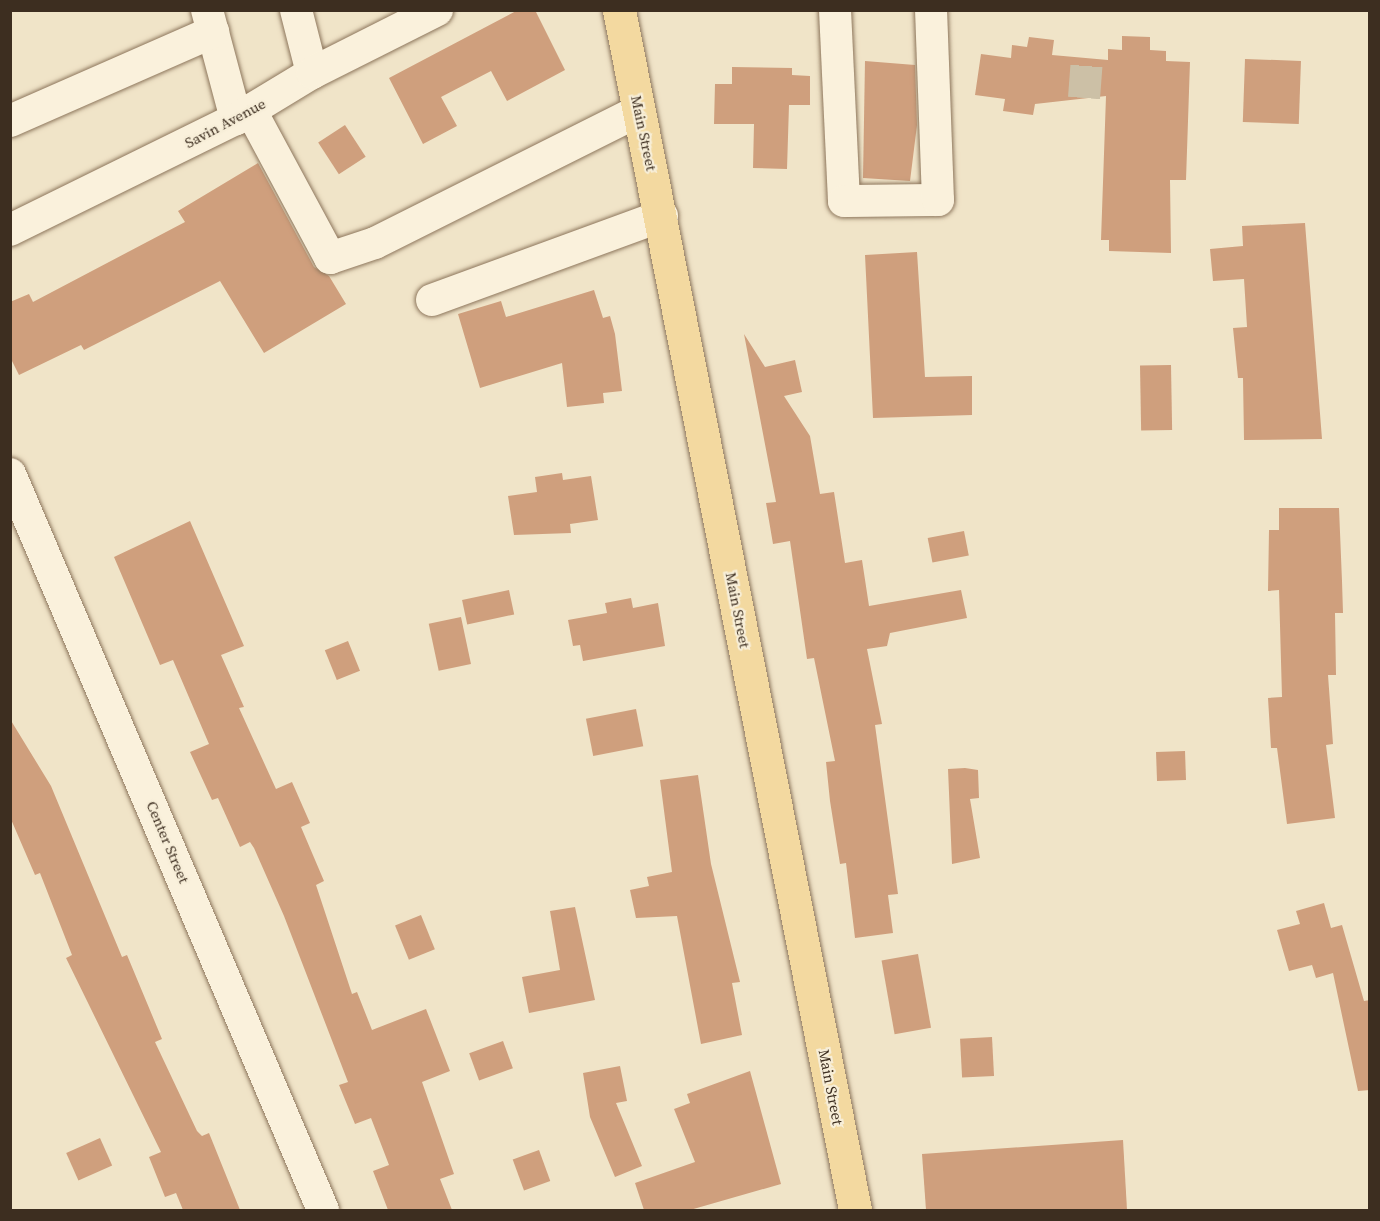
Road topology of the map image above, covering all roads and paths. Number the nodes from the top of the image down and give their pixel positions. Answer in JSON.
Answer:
{"nodes":[{"id":1,"x":296,"y":10,"type":"edge"},
{"id":2,"x":437,"y":10,"type":"edge"},
{"id":3,"x":619,"y":10,"type":"edge"},
{"id":4,"x":835,"y":10,"type":"edge"},
{"id":5,"x":931,"y":10,"type":"edge"},
{"id":6,"x":210,"y":21,"type":"edge"},
{"id":7,"x":312,"y":73,"type":"junction"},
{"id":8,"x":639,"y":111,"type":"junction"},
{"id":9,"x":244,"y":115,"type":"junction"},
{"id":10,"x":10,"y":121,"type":"edge"},
{"id":11,"x":662,"y":216,"type":"junction"},
{"id":12,"x":10,"y":230,"type":"edge"},
{"id":13,"x":432,"y":300,"type":"dead end"},
{"id":14,"x":10,"y":474,"type":"edge"},
{"id":15,"x":851,"y":1208,"type":"edge"},
{"id":16,"x":323,"y":1210,"type":"edge"}],
"edges":[{"from":1,"to":7,"type":"street"},
{"from":2,"to":7,"type":"street","name":"Savin Avenue"},
{"from":3,"to":8,"type":"main road","name":"Main Street"},
{"from":4,"to":5,"type":"street"},
{"from":6,"to":9,"type":"street"},
{"from":6,"to":10,"type":"street"},
{"from":7,"to":9,"type":"street","name":"Savin Avenue"},
{"from":8,"to":9,"type":"street"},
{"from":8,"to":11,"type":"main road","name":"Main Street"},
{"from":9,"to":12,"type":"street","name":"Savin Avenue"},
{"from":11,"to":13,"type":"street"},
{"from":11,"to":15,"type":"main road","name":"Main Street"},
{"from":14,"to":16,"type":"street","name":"Center Street"}]}
